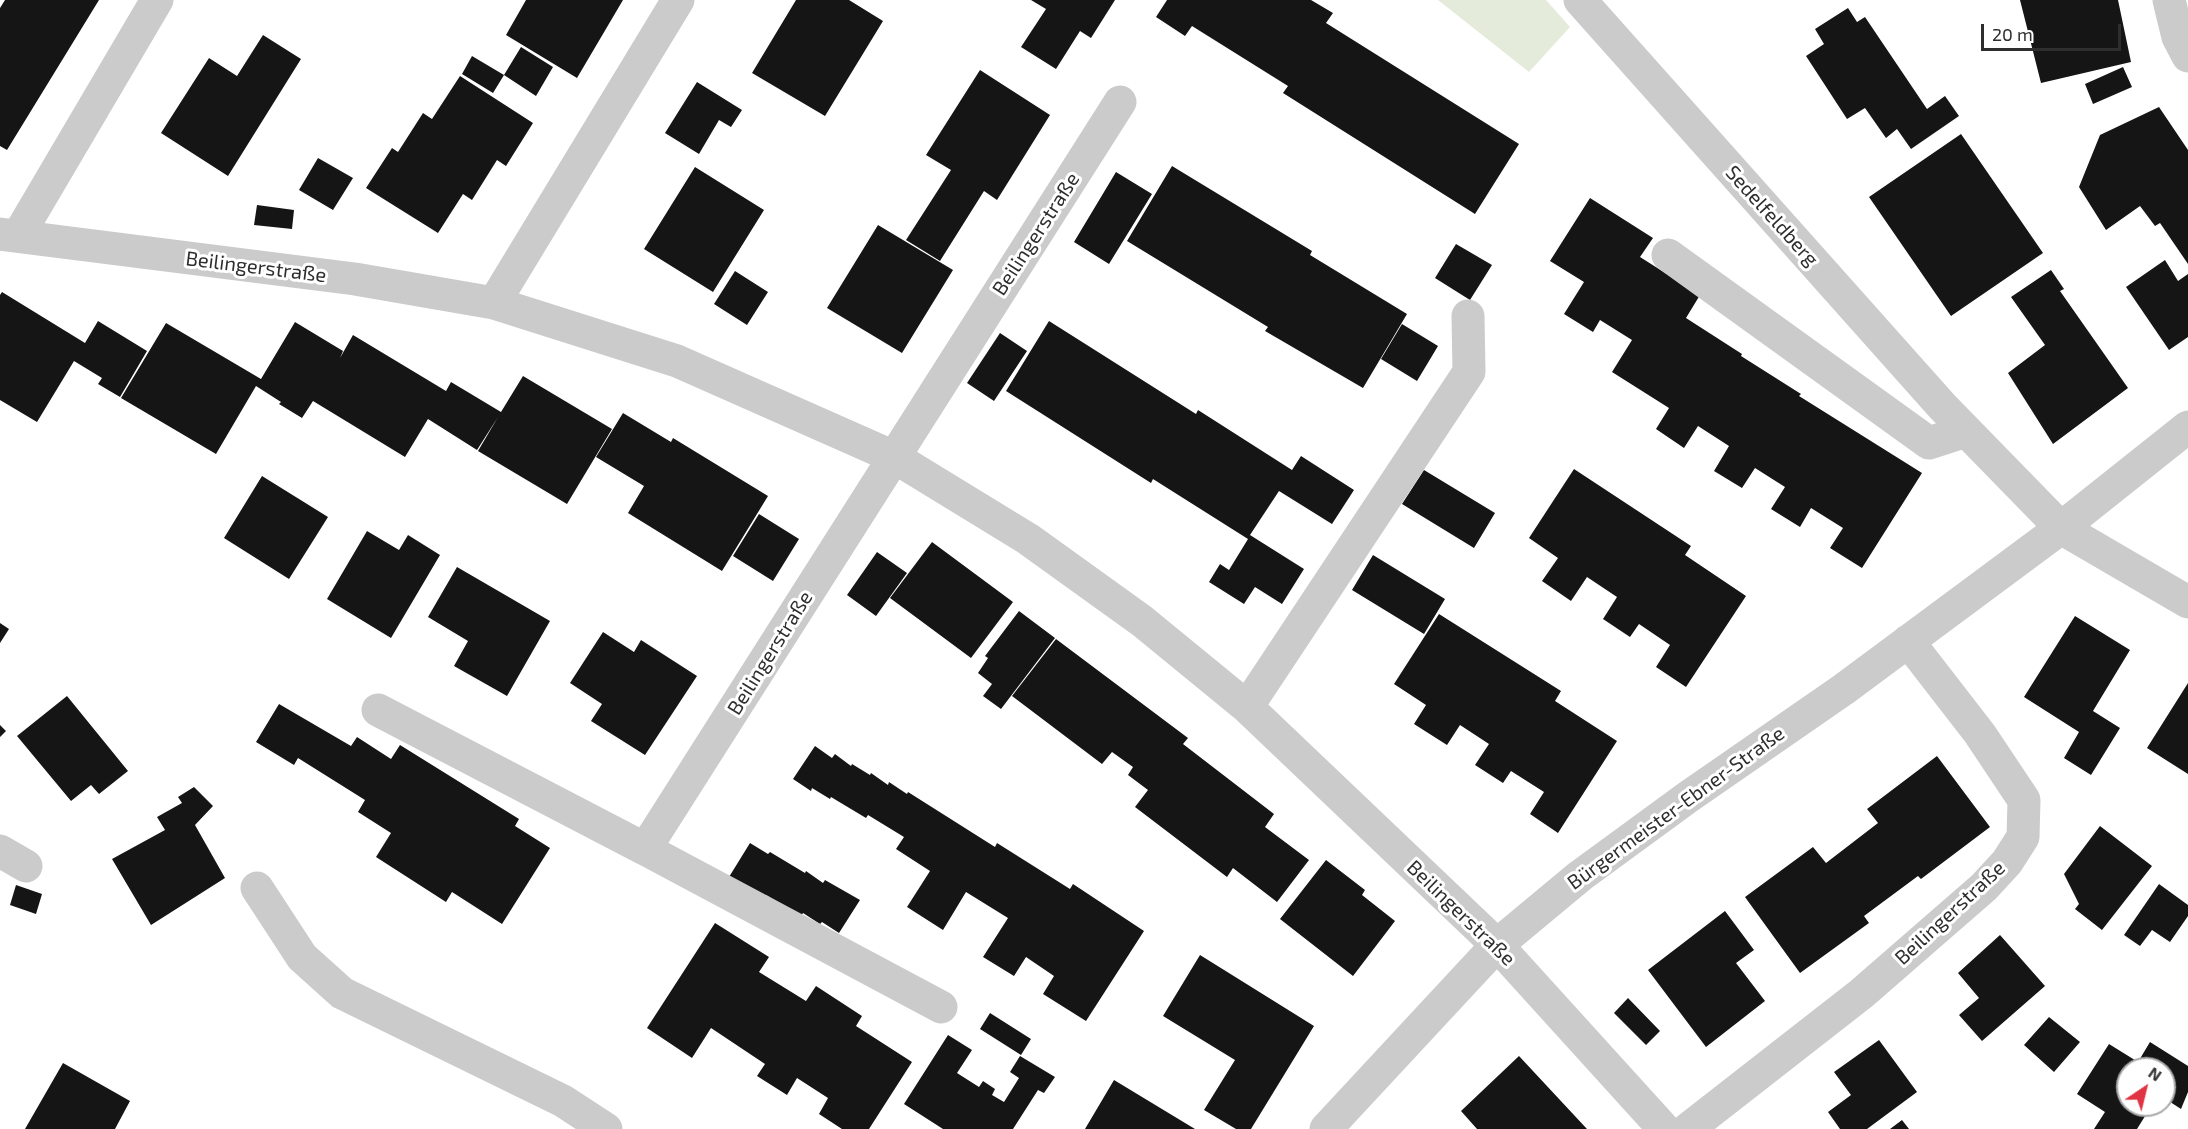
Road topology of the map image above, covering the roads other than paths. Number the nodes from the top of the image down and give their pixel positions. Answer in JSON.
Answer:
{"nodes":[{"id":1,"x":158,"y":0,"type":"edge"},
{"id":2,"x":678,"y":0,"type":"edge"},
{"id":3,"x":1580,"y":0,"type":"edge"},
{"id":4,"x":2169,"y":0,"type":"edge"},
{"id":5,"x":2188,"y":56,"type":"edge"},
{"id":6,"x":1120,"y":102,"type":"dead end"},
{"id":7,"x":9,"y":235,"type":"edge"},
{"id":8,"x":1668,"y":255,"type":"dead end"},
{"id":9,"x":494,"y":303,"type":"junction"},
{"id":10,"x":1468,"y":316,"type":"dead end"},
{"id":11,"x":2188,"y":427,"type":"edge"},
{"id":12,"x":1966,"y":430,"type":"junction"},
{"id":13,"x":894,"y":457,"type":"junction"},
{"id":14,"x":2061,"y":528,"type":"junction"},
{"id":15,"x":2188,"y":602,"type":"edge"},
{"id":16,"x":1908,"y":641,"type":"junction"},
{"id":17,"x":1247,"y":707,"type":"junction"},
{"id":18,"x":378,"y":710,"type":"dead end"},
{"id":19,"x":645,"y":849,"type":"junction"},
{"id":20,"x":256,"y":888,"type":"dead end"},
{"id":21,"x":1497,"y":945,"type":"junction"},
{"id":22,"x":941,"y":1007,"type":"dead end"},
{"id":23,"x":606,"y":1129,"type":"edge"},
{"id":24,"x":1326,"y":1129,"type":"edge"},
{"id":25,"x":1664,"y":1129,"type":"edge"},
{"id":26,"x":1688,"y":1129,"type":"edge"}],
"edges":[{"from":1,"to":7,"type":"street","name":"Beilingerstraße"},
{"from":2,"to":9,"type":"street"},
{"from":3,"to":12,"type":"street","name":"Sedelfeldberg"},
{"from":4,"to":5,"type":"street"},
{"from":6,"to":13,"type":"street","name":"Beilingerstraße"},
{"from":7,"to":9,"type":"street","name":"Beilingerstraße"},
{"from":8,"to":12,"type":"street"},
{"from":9,"to":13,"type":"street","name":"Beilingerstraße"},
{"from":10,"to":17,"type":"street"},
{"from":11,"to":14,"type":"street","name":"Bürgermeister-Ebner-Straße"},
{"from":12,"to":14,"type":"street","name":"Sedelfeldberg"},
{"from":13,"to":17,"type":"street","name":"Beilingerstraße"},
{"from":13,"to":19,"type":"street","name":"Beilingerstraße"},
{"from":14,"to":15,"type":"street"},
{"from":14,"to":16,"type":"street","name":"Bürgermeister-Ebner-Straße"},
{"from":16,"to":21,"type":"street","name":"Bürgermeister-Ebner-Straße"},
{"from":16,"to":26,"type":"street","name":"Beilingerstraße"},
{"from":17,"to":21,"type":"street","name":"Beilingerstraße"},
{"from":18,"to":19,"type":"street"},
{"from":19,"to":22,"type":"street"},
{"from":20,"to":23,"type":"street"},
{"from":21,"to":24,"type":"street","name":"Bürgermeister-Ebner-Straße"},
{"from":21,"to":25,"type":"street","name":"Beilingerstraße"}]}
